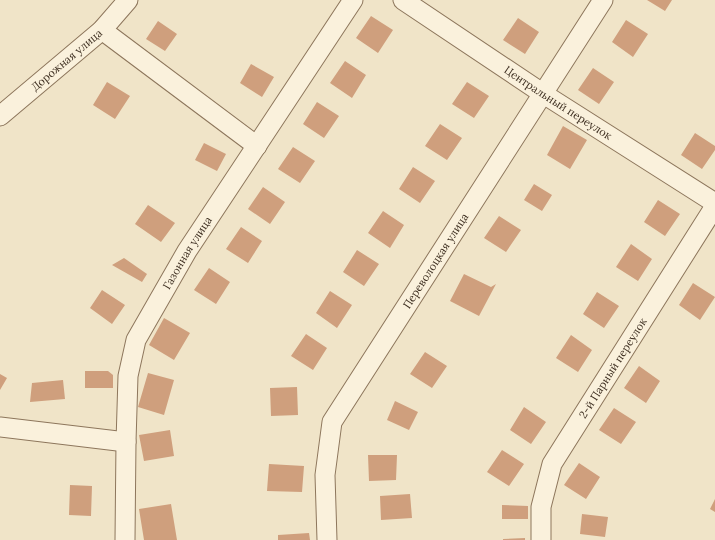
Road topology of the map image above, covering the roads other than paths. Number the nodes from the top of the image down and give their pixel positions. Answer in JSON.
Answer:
{"nodes":[{"id":1,"x":128,"y":0,"type":"edge"},
{"id":2,"x":353,"y":0,"type":"edge"},
{"id":3,"x":402,"y":0,"type":"edge"},
{"id":4,"x":603,"y":0,"type":"edge"},
{"id":5,"x":102,"y":30,"type":"junction"},
{"id":6,"x":542,"y":93,"type":"junction"},
{"id":7,"x":0,"y":116,"type":"edge"},
{"id":8,"x":257,"y":146,"type":"junction"},
{"id":9,"x":715,"y":203,"type":"edge"},
{"id":10,"x":715,"y":206,"type":"edge"},
{"id":11,"x":0,"y":427,"type":"edge"},
{"id":12,"x":126,"y":442,"type":"junction"},
{"id":13,"x":125,"y":540,"type":"edge"},
{"id":14,"x":327,"y":540,"type":"edge"},
{"id":15,"x":541,"y":540,"type":"edge"}],
"edges":[{"from":1,"to":5,"type":"street","name":"Дорожная улица"},
{"from":2,"to":8,"type":"street","name":"Газонная улица"},
{"from":3,"to":6,"type":"street","name":"Центральный переулок"},
{"from":4,"to":6,"type":"street","name":"Переволоцкая улица"},
{"from":5,"to":7,"type":"street","name":"Дорожная улица"},
{"from":5,"to":8,"type":"street"},
{"from":6,"to":9,"type":"street","name":"Центральный переулок"},
{"from":6,"to":14,"type":"street","name":"Переволоцкая улица"},
{"from":8,"to":12,"type":"street","name":"Газонная улица"},
{"from":10,"to":15,"type":"street","name":"2-й Парный переулок"},
{"from":11,"to":12,"type":"street"},
{"from":12,"to":13,"type":"street","name":"Газонная улица"}]}
